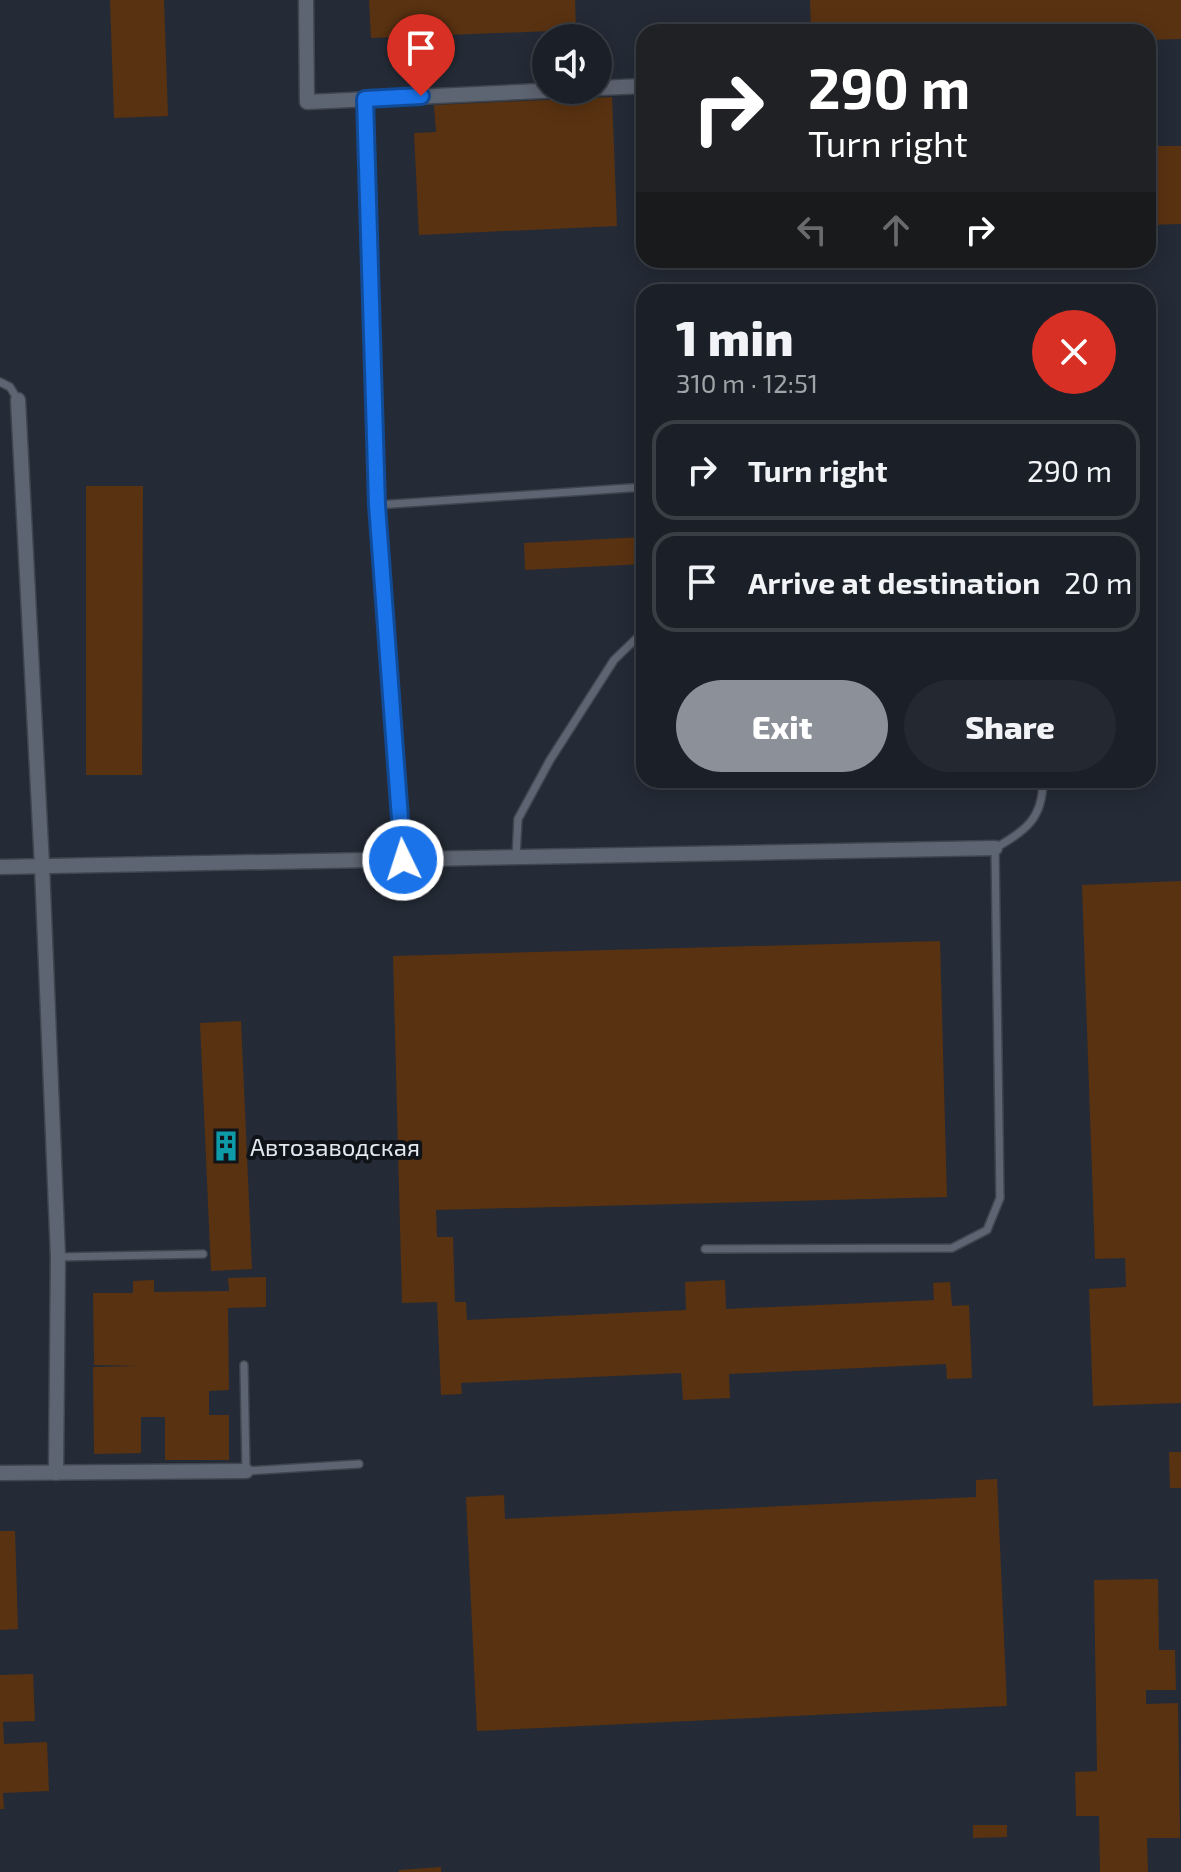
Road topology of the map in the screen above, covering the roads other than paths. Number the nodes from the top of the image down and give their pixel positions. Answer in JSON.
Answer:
{"nodes":[{"id":1,"x":306,"y":0,"type":"edge"},
{"id":2,"x":636,"y":86,"type":"edge"},
{"id":3,"x":612,"y":87,"type":"edge"},
{"id":4,"x":532,"y":91,"type":"edge"},
{"id":5,"x":365,"y":99,"type":"junction"},
{"id":6,"x":0,"y":382,"type":"edge"},
{"id":7,"x":18,"y":400,"type":"joint"},
{"id":8,"x":636,"y":488,"type":"edge"},
{"id":9,"x":377,"y":505,"type":"junction"},
{"id":10,"x":636,"y":639,"type":"edge"},
{"id":11,"x":1043,"y":788,"type":"edge"},
{"id":12,"x":995,"y":848,"type":"junction"},
{"id":13,"x":516,"y":858,"type":"junction"},
{"id":14,"x":403,"y":860,"type":"junction"},
{"id":15,"x":42,"y":866,"type":"junction"},
{"id":16,"x":0,"y":867,"type":"edge"},
{"id":17,"x":705,"y":1249,"type":"dead end"},
{"id":18,"x":203,"y":1254,"type":"dead end"},
{"id":19,"x":58,"y":1257,"type":"junction"},
{"id":20,"x":244,"y":1365,"type":"dead end"},
{"id":21,"x":359,"y":1464,"type":"dead end"},
{"id":22,"x":246,"y":1471,"type":"junction"},
{"id":23,"x":0,"y":1473,"type":"edge"},
{"id":24,"x":56,"y":1473,"type":"junction"}],
"edges":[{"from":1,"to":5,"type":"street"},
{"from":2,"to":3,"type":"street"},
{"from":4,"to":5,"type":"street"},
{"from":5,"to":9,"type":"lane"},
{"from":6,"to":7,"type":"lane"},
{"from":7,"to":15,"type":"street"},
{"from":8,"to":9,"type":"lane"},
{"from":9,"to":14,"type":"lane"},
{"from":10,"to":13,"type":"lane"},
{"from":11,"to":12,"type":"lane"},
{"from":12,"to":13,"type":"street"},
{"from":12,"to":17,"type":"lane"},
{"from":13,"to":14,"type":"street"},
{"from":14,"to":15,"type":"street"},
{"from":15,"to":16,"type":"street"},
{"from":15,"to":19,"type":"street"},
{"from":18,"to":19,"type":"lane"},
{"from":19,"to":24,"type":"street"},
{"from":20,"to":22,"type":"lane"},
{"from":21,"to":22,"type":"lane"},
{"from":22,"to":24,"type":"street"},
{"from":23,"to":24,"type":"street"}]}
